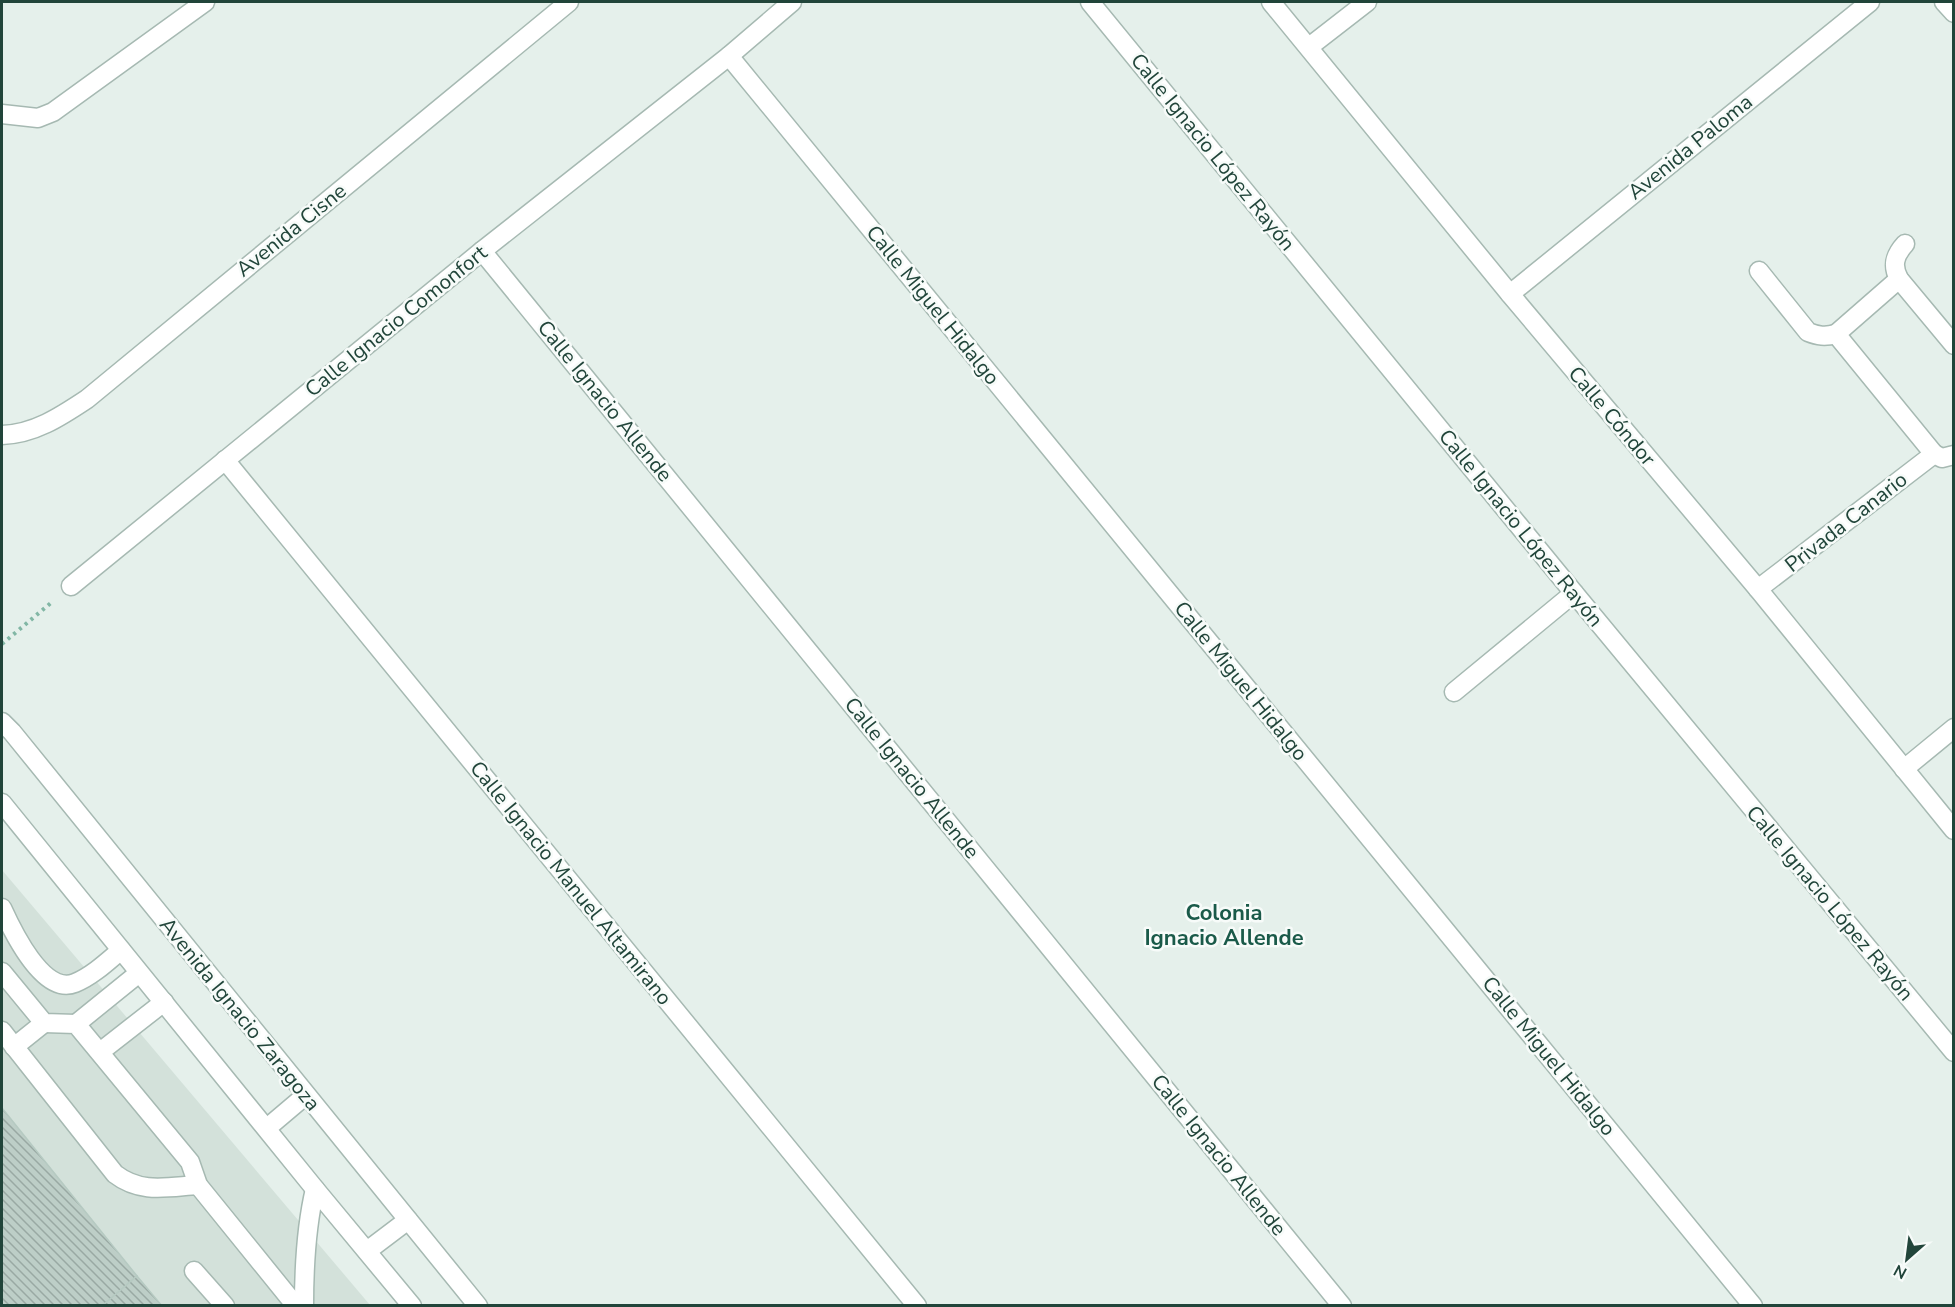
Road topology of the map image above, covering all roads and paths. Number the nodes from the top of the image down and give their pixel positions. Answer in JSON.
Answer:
{"nodes":[{"id":1,"x":205,"y":2,"type":"edge"},
{"id":2,"x":569,"y":2,"type":"edge"},
{"id":3,"x":792,"y":2,"type":"edge"},
{"id":4,"x":1090,"y":2,"type":"edge"},
{"id":5,"x":1271,"y":2,"type":"edge"},
{"id":6,"x":1367,"y":2,"type":"edge"},
{"id":7,"x":1870,"y":2,"type":"edge"},
{"id":8,"x":1944,"y":2,"type":"edge"},
{"id":9,"x":1953,"y":14,"type":"edge"},
{"id":10,"x":1309,"y":47,"type":"junction"},
{"id":11,"x":729,"y":56,"type":"junction"},
{"id":12,"x":2,"y":114,"type":"edge"},
{"id":13,"x":1905,"y":244,"type":"dead end"},
{"id":14,"x":482,"y":250,"type":"junction"},
{"id":15,"x":1759,"y":271,"type":"dead end"},
{"id":16,"x":1899,"y":279,"type":"junction"},
{"id":17,"x":1510,"y":294,"type":"junction"},
{"id":18,"x":1836,"y":334,"type":"junction"},
{"id":19,"x":1953,"y":345,"type":"edge"},
{"id":20,"x":2,"y":435,"type":"edge"},
{"id":21,"x":1934,"y":454,"type":"junction"},
{"id":22,"x":1953,"y":455,"type":"edge"},
{"id":23,"x":225,"y":460,"type":"junction"},
{"id":24,"x":71,"y":586,"type":"joint"},
{"id":25,"x":1758,"y":589,"type":"junction"},
{"id":26,"x":1574,"y":593,"type":"junction"},
{"id":27,"x":2,"y":644,"type":"edge"},
{"id":28,"x":1454,"y":692,"type":"dead end"},
{"id":29,"x":2,"y":722,"type":"edge"},
{"id":30,"x":1953,"y":728,"type":"edge"},
{"id":31,"x":1904,"y":769,"type":"junction"},
{"id":32,"x":2,"y":803,"type":"edge"},
{"id":33,"x":1953,"y":830,"type":"edge"},
{"id":34,"x":2,"y":908,"type":"edge"},
{"id":35,"x":121,"y":950,"type":"junction"},
{"id":36,"x":2,"y":972,"type":"edge"},
{"id":37,"x":139,"y":973,"type":"junction"},
{"id":38,"x":164,"y":1002,"type":"junction"},
{"id":39,"x":44,"y":1023,"type":"junction"},
{"id":40,"x":76,"y":1024,"type":"junction"},
{"id":41,"x":2,"y":1031,"type":"edge"},
{"id":42,"x":14,"y":1047,"type":"junction"},
{"id":43,"x":100,"y":1052,"type":"junction"},
{"id":44,"x":1953,"y":1052,"type":"edge"},
{"id":45,"x":306,"y":1095,"type":"junction"},
{"id":46,"x":267,"y":1128,"type":"junction"},
{"id":47,"x":198,"y":1185,"type":"junction"},
{"id":48,"x":315,"y":1189,"type":"junction"},
{"id":49,"x":408,"y":1220,"type":"junction"},
{"id":50,"x":367,"y":1251,"type":"junction"},
{"id":51,"x":194,"y":1271,"type":"dead end"},
{"id":52,"x":225,"y":1305,"type":"edge"},
{"id":53,"x":297,"y":1305,"type":"edge"},
{"id":54,"x":304,"y":1305,"type":"edge"},
{"id":55,"x":412,"y":1305,"type":"edge"},
{"id":56,"x":478,"y":1305,"type":"edge"},
{"id":57,"x":917,"y":1305,"type":"edge"},
{"id":58,"x":1342,"y":1305,"type":"edge"},
{"id":59,"x":1753,"y":1305,"type":"edge"}],
"edges":[{"from":1,"to":12,"type":"street"},
{"from":2,"to":20,"type":"street","name":"Avenida Cisne"},
{"from":3,"to":11,"type":"street","name":"Calle Ignacio Comonfort"},
{"from":4,"to":26,"type":"street","name":"Calle Ignacio López Rayón"},
{"from":5,"to":10,"type":"street","name":"Calle Cóndor"},
{"from":6,"to":10,"type":"street"},
{"from":7,"to":17,"type":"street","name":"Avenida Paloma"},
{"from":8,"to":9,"type":"street"},
{"from":10,"to":17,"type":"street","name":"Calle Cóndor"},
{"from":11,"to":14,"type":"street","name":"Calle Ignacio Comonfort"},
{"from":11,"to":59,"type":"street","name":"Calle Miguel Hidalgo"},
{"from":13,"to":16,"type":"street"},
{"from":14,"to":23,"type":"street","name":"Calle Ignacio Comonfort"},
{"from":14,"to":58,"type":"street","name":"Calle Ignacio Allende"},
{"from":15,"to":18,"type":"street"},
{"from":16,"to":18,"type":"street"},
{"from":16,"to":19,"type":"street"},
{"from":17,"to":25,"type":"street","name":"Calle Cóndor"},
{"from":18,"to":21,"type":"street"},
{"from":21,"to":22,"type":"street"},
{"from":21,"to":25,"type":"street","name":"Privada Canario"},
{"from":23,"to":24,"type":"street","name":"Calle Ignacio Comonfort"},
{"from":23,"to":57,"type":"street","name":"Calle Ignacio Manuel Altamirano"},
{"from":24,"to":27,"type":"path"},
{"from":25,"to":31,"type":"street","name":"Calle Cóndor"},
{"from":26,"to":28,"type":"street"},
{"from":26,"to":44,"type":"street","name":"Calle Ignacio López Rayón"},
{"from":29,"to":45,"type":"street","name":"Avenida Ignacio Zaragoza"},
{"from":30,"to":31,"type":"street"},
{"from":31,"to":33,"type":"street","name":"Calle Cóndor"},
{"from":32,"to":35,"type":"street"},
{"from":34,"to":35,"type":"street"},
{"from":35,"to":37,"type":"street"},
{"from":36,"to":39,"type":"street"},
{"from":37,"to":38,"type":"street"},
{"from":37,"to":40,"type":"street"},
{"from":38,"to":43,"type":"street"},
{"from":38,"to":46,"type":"street"},
{"from":39,"to":40,"type":"street"},
{"from":39,"to":42,"type":"street"},
{"from":40,"to":43,"type":"street"},
{"from":41,"to":42,"type":"street"},
{"from":42,"to":47,"type":"street"},
{"from":43,"to":47,"type":"street"},
{"from":45,"to":46,"type":"street"},
{"from":45,"to":49,"type":"street","name":"Avenida Ignacio Zaragoza"},
{"from":46,"to":48,"type":"street"},
{"from":47,"to":53,"type":"street"},
{"from":48,"to":50,"type":"street"},
{"from":48,"to":54,"type":"street"},
{"from":49,"to":50,"type":"street"},
{"from":49,"to":56,"type":"street","name":"Avenida Ignacio Zaragoza"},
{"from":50,"to":55,"type":"street"},
{"from":51,"to":52,"type":"street"}]}
